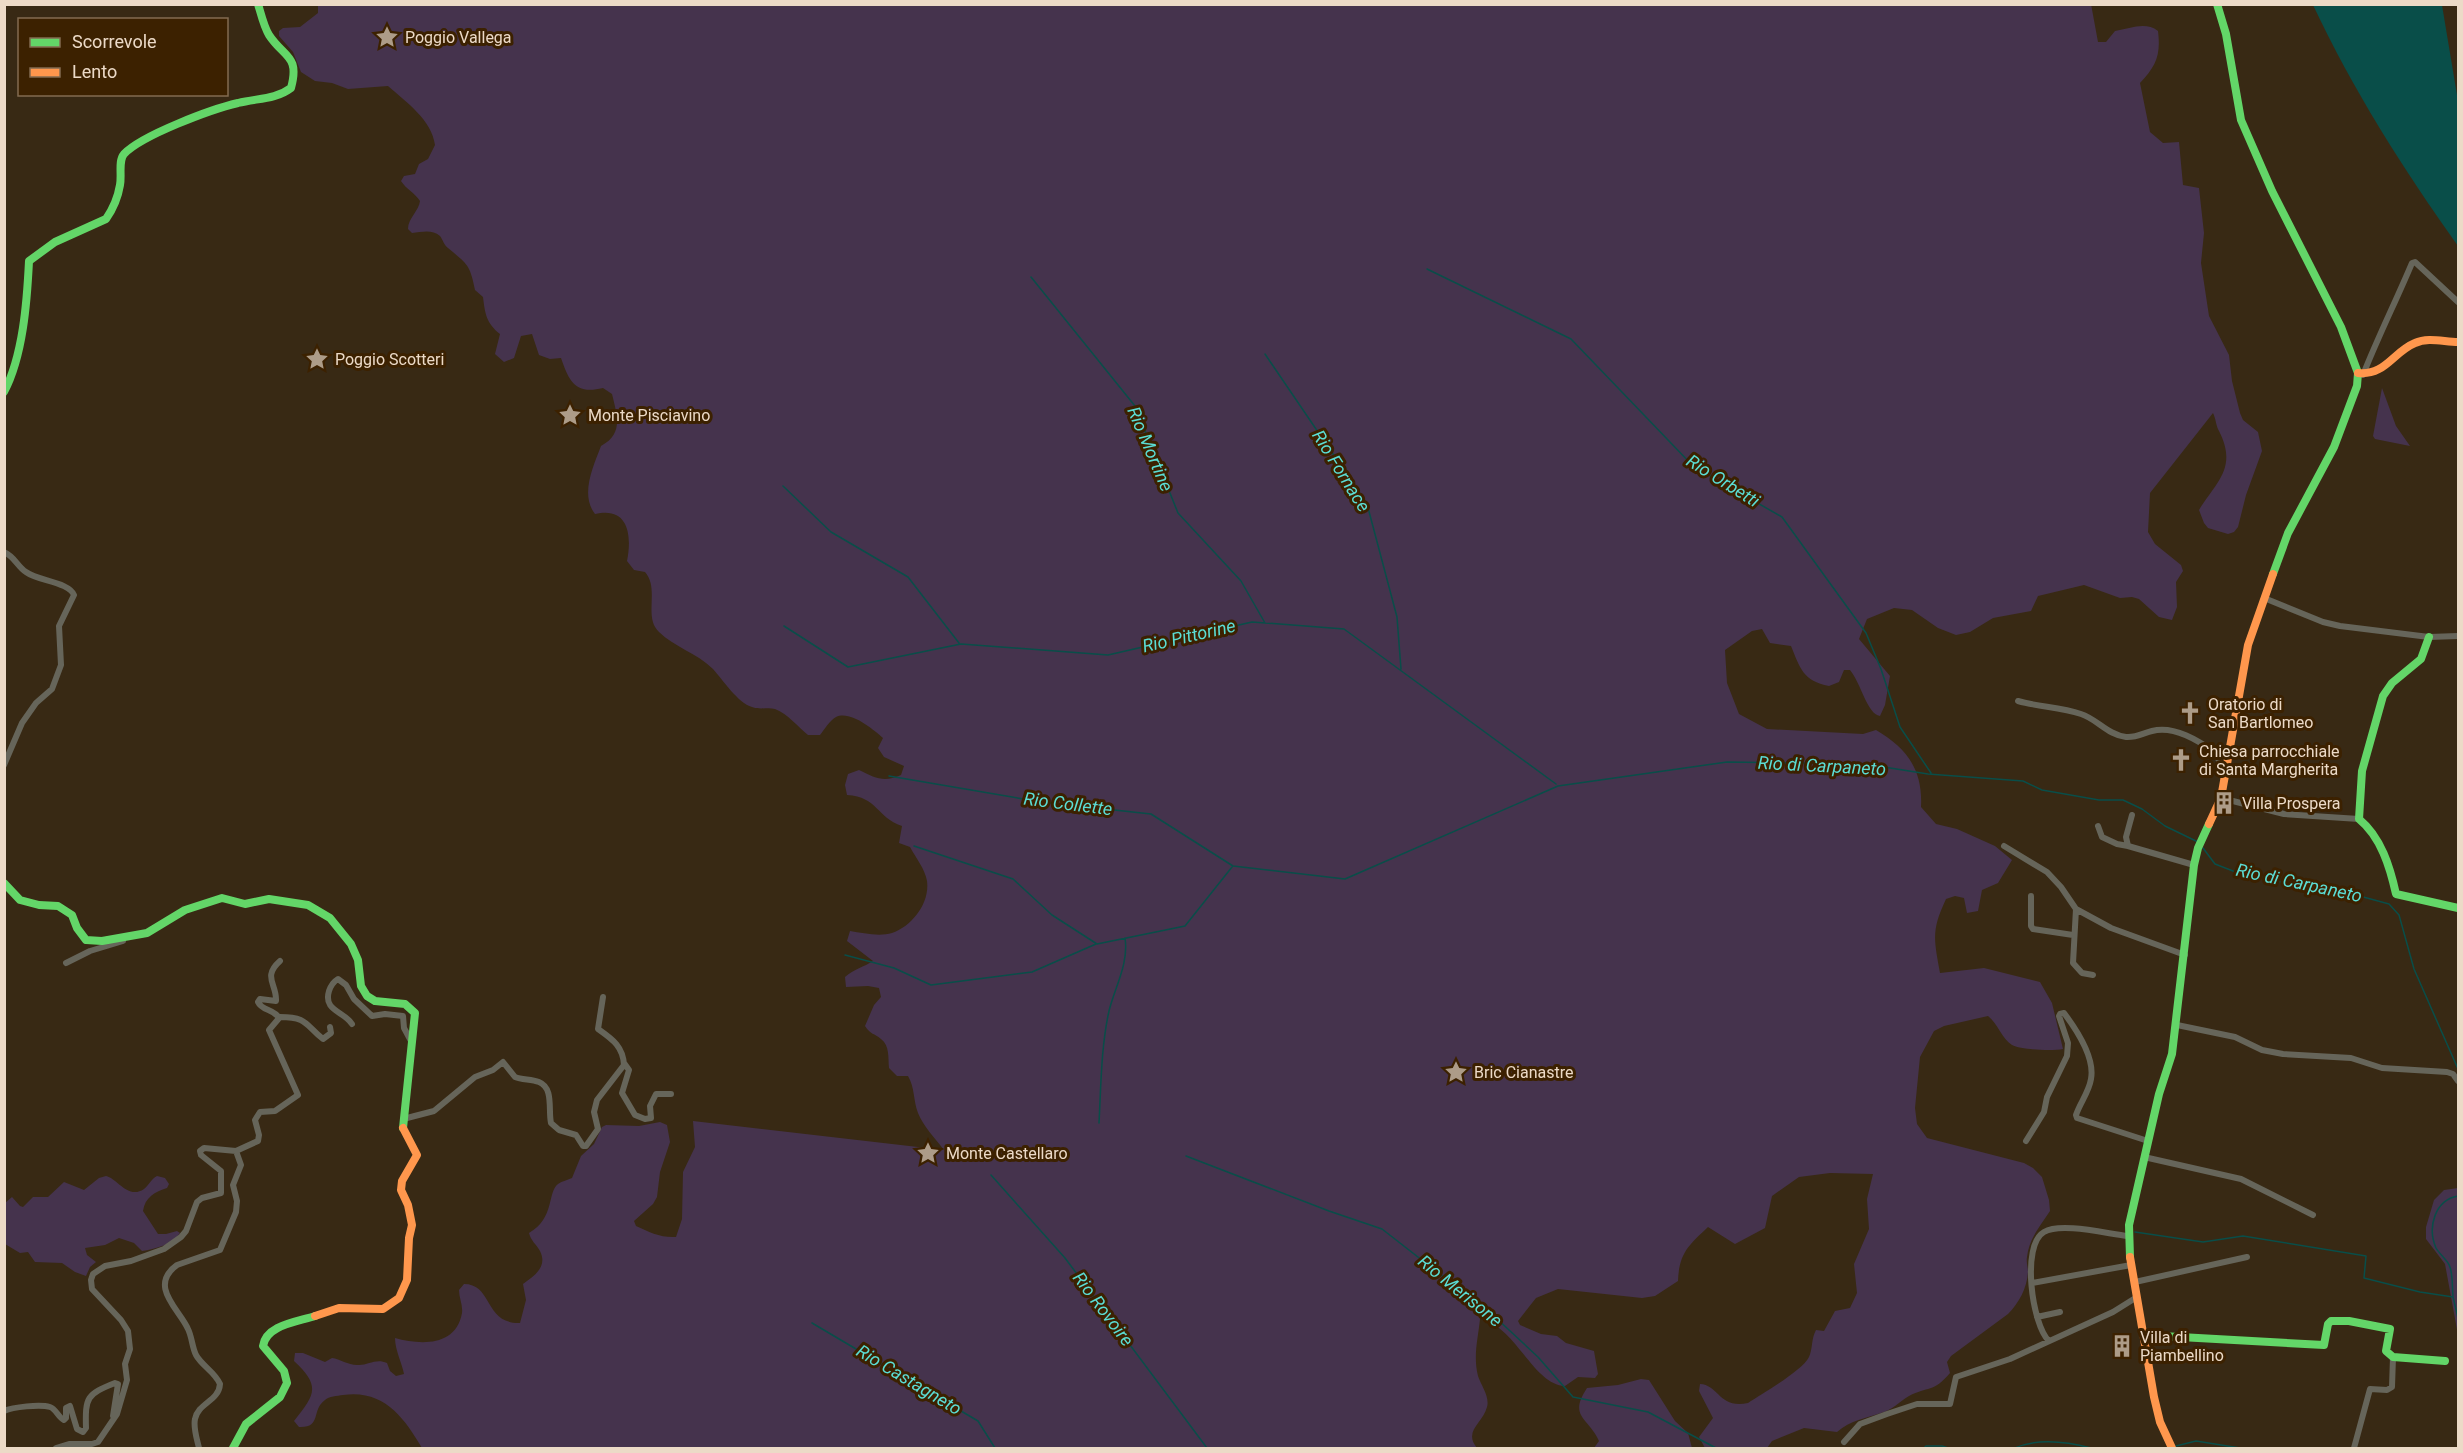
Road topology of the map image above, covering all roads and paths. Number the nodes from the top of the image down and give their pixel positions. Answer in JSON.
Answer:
{"nodes":[{"id":1,"x":258,"y":4,"type":"edge"},
{"id":2,"x":2218,"y":6,"type":"edge"},
{"id":3,"x":2458,"y":302,"type":"edge"},
{"id":4,"x":2458,"y":342,"type":"edge"},
{"id":5,"x":2361,"y":374,"type":"junction"},
{"id":6,"x":4,"y":392,"type":"edge"},
{"id":7,"x":4,"y":552,"type":"edge"},
{"id":8,"x":2264,"y":598,"type":"junction"},
{"id":9,"x":2458,"y":636,"type":"edge"},
{"id":10,"x":2429,"y":637,"type":"junction"},
{"id":11,"x":2018,"y":701,"type":"dead end"},
{"id":12,"x":4,"y":765,"type":"edge"},
{"id":13,"x":2225,"y":777,"type":"junction"},
{"id":14,"x":2221,"y":798,"type":"junction"},
{"id":15,"x":2132,"y":815,"type":"dead end"},
{"id":16,"x":2359,"y":819,"type":"junction"},
{"id":17,"x":2098,"y":826,"type":"dead end"},
{"id":18,"x":2004,"y":846,"type":"dead end"},
{"id":19,"x":2128,"y":846,"type":"junction"},
{"id":20,"x":2194,"y":865,"type":"junction"},
{"id":21,"x":4,"y":883,"type":"edge"},
{"id":22,"x":2031,"y":897,"type":"dead end"},
{"id":23,"x":2458,"y":908,"type":"edge"},
{"id":24,"x":2076,"y":909,"type":"junction"},
{"id":25,"x":2073,"y":935,"type":"junction"},
{"id":26,"x":126,"y":940,"type":"junction"},
{"id":27,"x":2185,"y":955,"type":"junction"},
{"id":28,"x":280,"y":961,"type":"dead end"},
{"id":29,"x":66,"y":963,"type":"dead end"},
{"id":30,"x":2092,"y":975,"type":"dead end"},
{"id":31,"x":603,"y":997,"type":"dead end"},
{"id":32,"x":279,"y":1018,"type":"junction"},
{"id":33,"x":352,"y":1024,"type":"dead end"},
{"id":34,"x":2177,"y":1025,"type":"junction"},
{"id":35,"x":330,"y":1027,"type":"dead end"},
{"id":36,"x":412,"y":1042,"type":"junction"},
{"id":37,"x":624,"y":1063,"type":"junction"},
{"id":38,"x":2458,"y":1081,"type":"edge"},
{"id":39,"x":671,"y":1094,"type":"dead end"},
{"id":40,"x":406,"y":1117,"type":"junction"},
{"id":41,"x":2026,"y":1141,"type":"dead end"},
{"id":42,"x":2148,"y":1141,"type":"junction"},
{"id":43,"x":236,"y":1151,"type":"junction"},
{"id":44,"x":2144,"y":1157,"type":"junction"},
{"id":45,"x":2313,"y":1215,"type":"dead end"},
{"id":46,"x":2128,"y":1236,"type":"junction"},
{"id":47,"x":2247,"y":1257,"type":"dead end"},
{"id":48,"x":2131,"y":1265,"type":"junction"},
{"id":49,"x":2134,"y":1282,"type":"junction"},
{"id":50,"x":2032,"y":1283,"type":"junction"},
{"id":51,"x":2137,"y":1297,"type":"junction"},
{"id":52,"x":2060,"y":1312,"type":"dead end"},
{"id":53,"x":2037,"y":1317,"type":"junction"},
{"id":54,"x":2144,"y":1335,"type":"junction"},
{"id":55,"x":2049,"y":1341,"type":"junction"},
{"id":56,"x":2393,"y":1357,"type":"junction"},
{"id":57,"x":2445,"y":1361,"type":"dead end"},
{"id":58,"x":4,"y":1411,"type":"edge"},
{"id":59,"x":113,"y":1420,"type":"junction"},
{"id":60,"x":1844,"y":1442,"type":"dead end"},
{"id":61,"x":2171,"y":1447,"type":"edge"},
{"id":62,"x":56,"y":1449,"type":"edge"},
{"id":63,"x":199,"y":1449,"type":"edge"},
{"id":64,"x":233,"y":1449,"type":"edge"},
{"id":65,"x":2354,"y":1449,"type":"edge"}],
"edges":[{"from":1,"to":6,"type":"street"},
{"from":2,"to":5,"type":"street"},
{"from":3,"to":5,"type":"street"},
{"from":4,"to":5,"type":"street"},
{"from":5,"to":8,"type":"street"},
{"from":7,"to":12,"type":"street"},
{"from":8,"to":10,"type":"street"},
{"from":8,"to":13,"type":"street"},
{"from":9,"to":10,"type":"street"},
{"from":10,"to":16,"type":"street"},
{"from":11,"to":13,"type":"street"},
{"from":13,"to":14,"type":"street"},
{"from":14,"to":16,"type":"street"},
{"from":14,"to":20,"type":"street"},
{"from":15,"to":19,"type":"street"},
{"from":16,"to":23,"type":"street"},
{"from":17,"to":19,"type":"street"},
{"from":18,"to":24,"type":"street"},
{"from":19,"to":20,"type":"street"},
{"from":20,"to":27,"type":"street"},
{"from":21,"to":26,"type":"street"},
{"from":22,"to":25,"type":"street"},
{"from":24,"to":25,"type":"street"},
{"from":24,"to":27,"type":"street"},
{"from":25,"to":30,"type":"street"},
{"from":26,"to":29,"type":"street"},
{"from":26,"to":36,"type":"street"},
{"from":27,"to":34,"type":"street"},
{"from":28,"to":32,"type":"street"},
{"from":31,"to":37,"type":"street"},
{"from":32,"to":35,"type":"street"},
{"from":32,"to":43,"type":"street"},
{"from":33,"to":36,"type":"street"},
{"from":34,"to":38,"type":"street"},
{"from":34,"to":42,"type":"street"},
{"from":36,"to":40,"type":"street"},
{"from":37,"to":39,"type":"street"},
{"from":37,"to":40,"type":"street"},
{"from":40,"to":64,"type":"street"},
{"from":41,"to":42,"type":"street"},
{"from":42,"to":44,"type":"street"},
{"from":43,"to":59,"type":"street"},
{"from":43,"to":63,"type":"street"},
{"from":44,"to":45,"type":"street"},
{"from":44,"to":46,"type":"street"},
{"from":46,"to":48,"type":"street"},
{"from":46,"to":50,"type":"street"},
{"from":47,"to":49,"type":"street"},
{"from":48,"to":49,"type":"street"},
{"from":48,"to":50,"type":"street"},
{"from":49,"to":51,"type":"street"},
{"from":50,"to":53,"type":"street"},
{"from":51,"to":54,"type":"street"},
{"from":51,"to":55,"type":"street"},
{"from":52,"to":53,"type":"street"},
{"from":53,"to":55,"type":"street"},
{"from":54,"to":56,"type":"street"},
{"from":54,"to":61,"type":"street"},
{"from":55,"to":60,"type":"street"},
{"from":56,"to":57,"type":"street"},
{"from":56,"to":65,"type":"street"},
{"from":58,"to":59,"type":"street"},
{"from":59,"to":62,"type":"street"}]}
